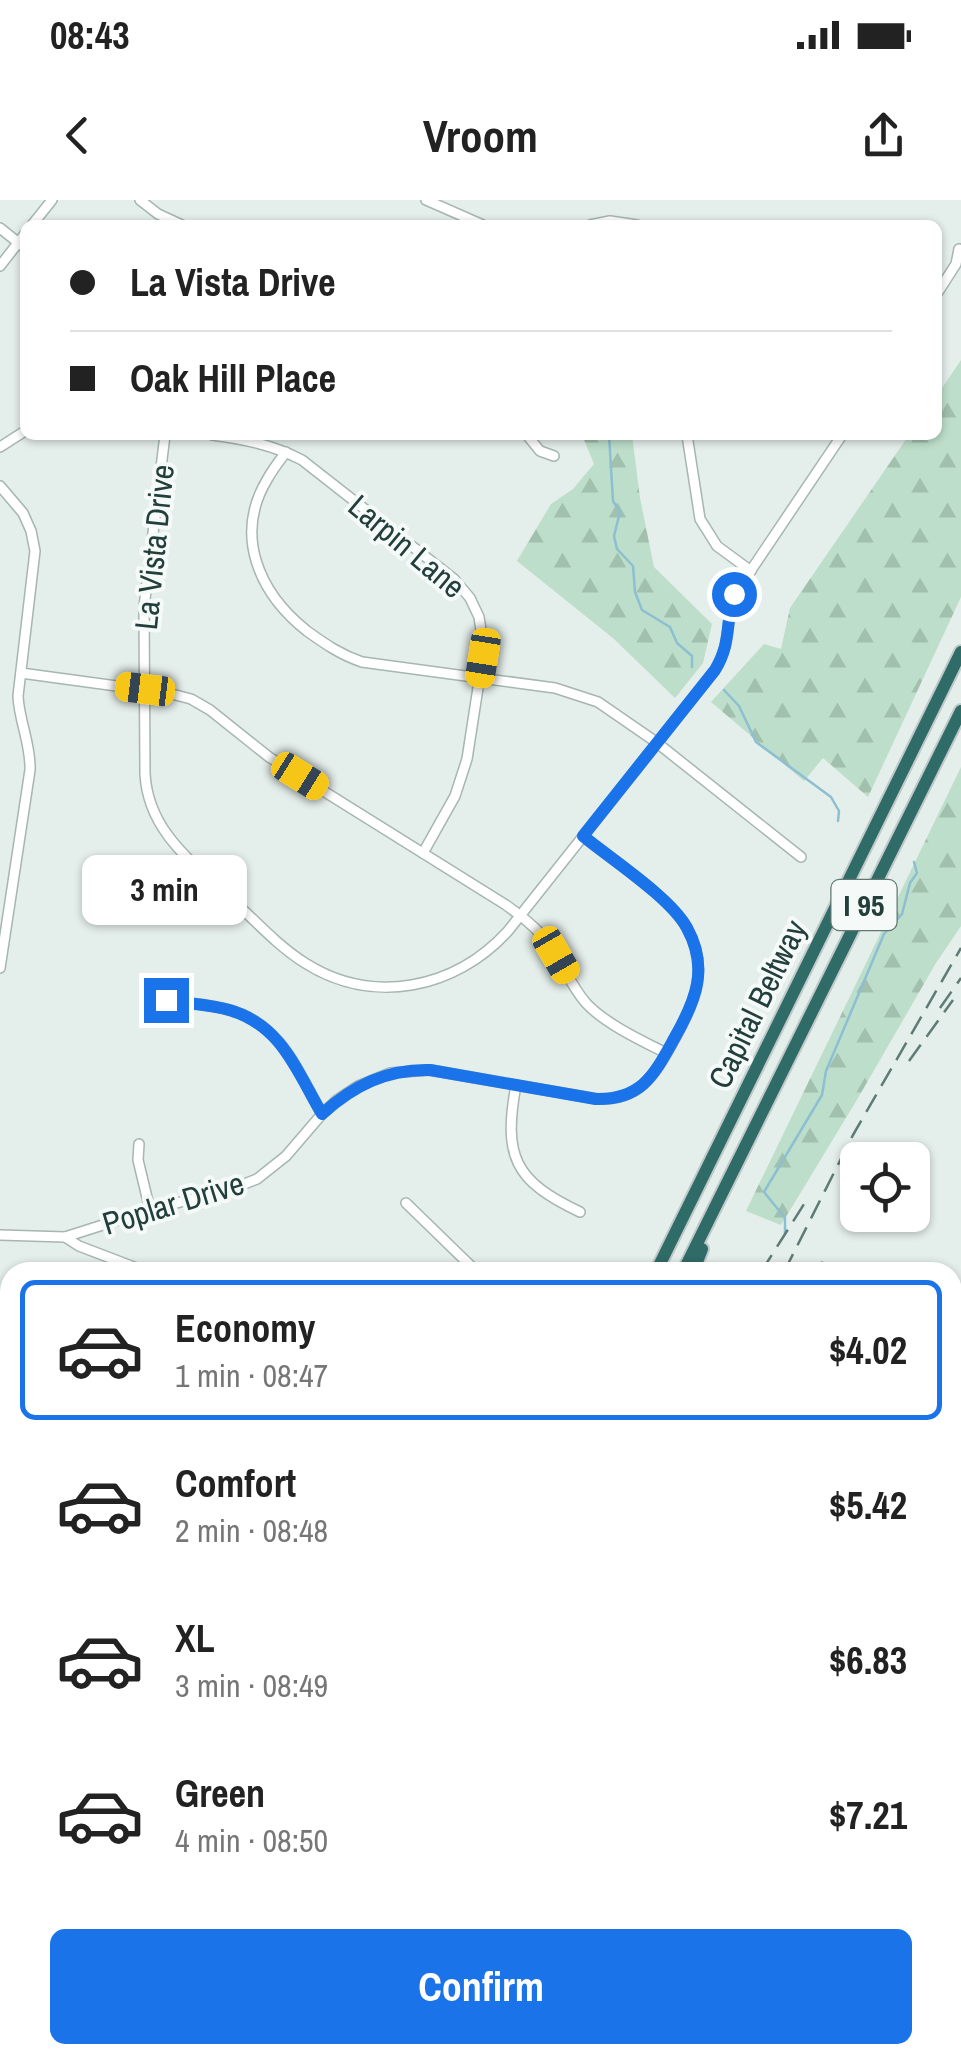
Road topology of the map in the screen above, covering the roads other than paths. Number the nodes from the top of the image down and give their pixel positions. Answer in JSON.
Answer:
{"nodes":[{"id":1,"x":52,"y":200,"type":"edge"},
{"id":2,"x":140,"y":200,"type":"edge"},
{"id":3,"x":426,"y":200,"type":"edge"},
{"id":4,"x":36,"y":220,"type":"edge"},
{"id":5,"x":171,"y":220,"type":"edge"},
{"id":6,"x":472,"y":220,"type":"edge"},
{"id":7,"x":20,"y":244,"type":"edge"},
{"id":8,"x":960,"y":249,"type":"edge"},
{"id":9,"x":0,"y":266,"type":"edge"},
{"id":10,"x":942,"y":286,"type":"edge"},
{"id":11,"x":164,"y":440,"type":"edge"},
{"id":12,"x":243,"y":440,"type":"edge"},
{"id":13,"x":530,"y":440,"type":"edge"},
{"id":14,"x":688,"y":440,"type":"edge"},
{"id":15,"x":839,"y":440,"type":"edge"},
{"id":16,"x":286,"y":452,"type":"junction"},
{"id":17,"x":554,"y":456,"type":"dead end"},
{"id":18,"x":0,"y":486,"type":"edge"},
{"id":19,"x":751,"y":570,"type":"junction"},
{"id":20,"x":961,"y":652,"type":"edge"},
{"id":21,"x":21,"y":673,"type":"junction"},
{"id":22,"x":480,"y":678,"type":"junction"},
{"id":23,"x":145,"y":689,"type":"junction"},
{"id":24,"x":961,"y":712,"type":"edge"},
{"id":25,"x":656,"y":742,"type":"junction"},
{"id":26,"x":583,"y":836,"type":"junction"},
{"id":27,"x":423,"y":853,"type":"junction"},
{"id":28,"x":801,"y":857,"type":"dead end"},
{"id":29,"x":520,"y":916,"type":"junction"},
{"id":30,"x":0,"y":968,"type":"edge"},
{"id":31,"x":160,"y":998,"type":"dead end"},
{"id":32,"x":666,"y":1053,"type":"junction"},
{"id":33,"x":516,"y":1085,"type":"junction"},
{"id":34,"x":768,"y":1100,"type":"junction"},
{"id":35,"x":322,"y":1114,"type":"junction"},
{"id":36,"x":140,"y":1144,"type":"dead end"},
{"id":37,"x":708,"y":1165,"type":"junction"},
{"id":38,"x":406,"y":1203,"type":"dead end"},
{"id":39,"x":150,"y":1210,"type":"junction"},
{"id":40,"x":580,"y":1212,"type":"dead end"},
{"id":41,"x":0,"y":1234,"type":"edge"},
{"id":42,"x":65,"y":1236,"type":"junction"},
{"id":43,"x":120,"y":1262,"type":"edge"},
{"id":44,"x":467,"y":1262,"type":"edge"},
{"id":45,"x":654,"y":1262,"type":"edge"},
{"id":46,"x":661,"y":1262,"type":"edge"},
{"id":47,"x":687,"y":1262,"type":"edge"},
{"id":48,"x":698,"y":1262,"type":"edge"}],
"edges":[{"from":1,"to":4,"type":"street"},
{"from":2,"to":5,"type":"street"},
{"from":3,"to":6,"type":"street"},
{"from":7,"to":9,"type":"street"},
{"from":8,"to":10,"type":"street"},
{"from":11,"to":23,"type":"street","name":"La Vista Drive"},
{"from":12,"to":16,"type":"street","name":"Larpin Lane"},
{"from":13,"to":17,"type":"street"},
{"from":14,"to":19,"type":"street"},
{"from":15,"to":19,"type":"street","name":"La Vista Drive"},
{"from":16,"to":22,"type":"street","name":"Larpin Lane"},
{"from":16,"to":22,"type":"street"},
{"from":18,"to":21,"type":"street"},
{"from":19,"to":25,"type":"street","name":"La Vista Drive"},
{"from":20,"to":37,"type":"highway","name":"Capital Beltway","number":"I 95"},
{"from":21,"to":23,"type":"street"},
{"from":21,"to":30,"type":"street"},
{"from":22,"to":25,"type":"street"},
{"from":22,"to":27,"type":"street","name":"Larpin Lane"},
{"from":23,"to":27,"type":"street"},
{"from":23,"to":29,"type":"street","name":"La Vista Drive"},
{"from":24,"to":34,"type":"highway","name":"Capital Beltway","number":"I 95"},
{"from":25,"to":26,"type":"street","name":"La Vista Drive"},
{"from":25,"to":28,"type":"street"},
{"from":26,"to":29,"type":"street","name":"La Vista Drive"},
{"from":26,"to":32,"type":"street","name":"Poplar Drive"},
{"from":27,"to":29,"type":"street"},
{"from":29,"to":32,"type":"street"},
{"from":31,"to":35,"type":"street"},
{"from":32,"to":33,"type":"street","name":"Poplar Drive"},
{"from":33,"to":35,"type":"street","name":"Poplar Drive"},
{"from":33,"to":40,"type":"street"},
{"from":34,"to":47,"type":"highway","name":"Capital Beltway","number":"I 95"},
{"from":34,"to":48,"type":"highway"},
{"from":35,"to":39,"type":"street","name":"Poplar Drive"},
{"from":36,"to":39,"type":"street"},
{"from":37,"to":45,"type":"highway"},
{"from":37,"to":46,"type":"highway","name":"Capital Beltway","number":"I 95"},
{"from":38,"to":44,"type":"street"},
{"from":39,"to":42,"type":"street","name":"Poplar Drive"},
{"from":41,"to":42,"type":"street"},
{"from":42,"to":43,"type":"street"}]}
